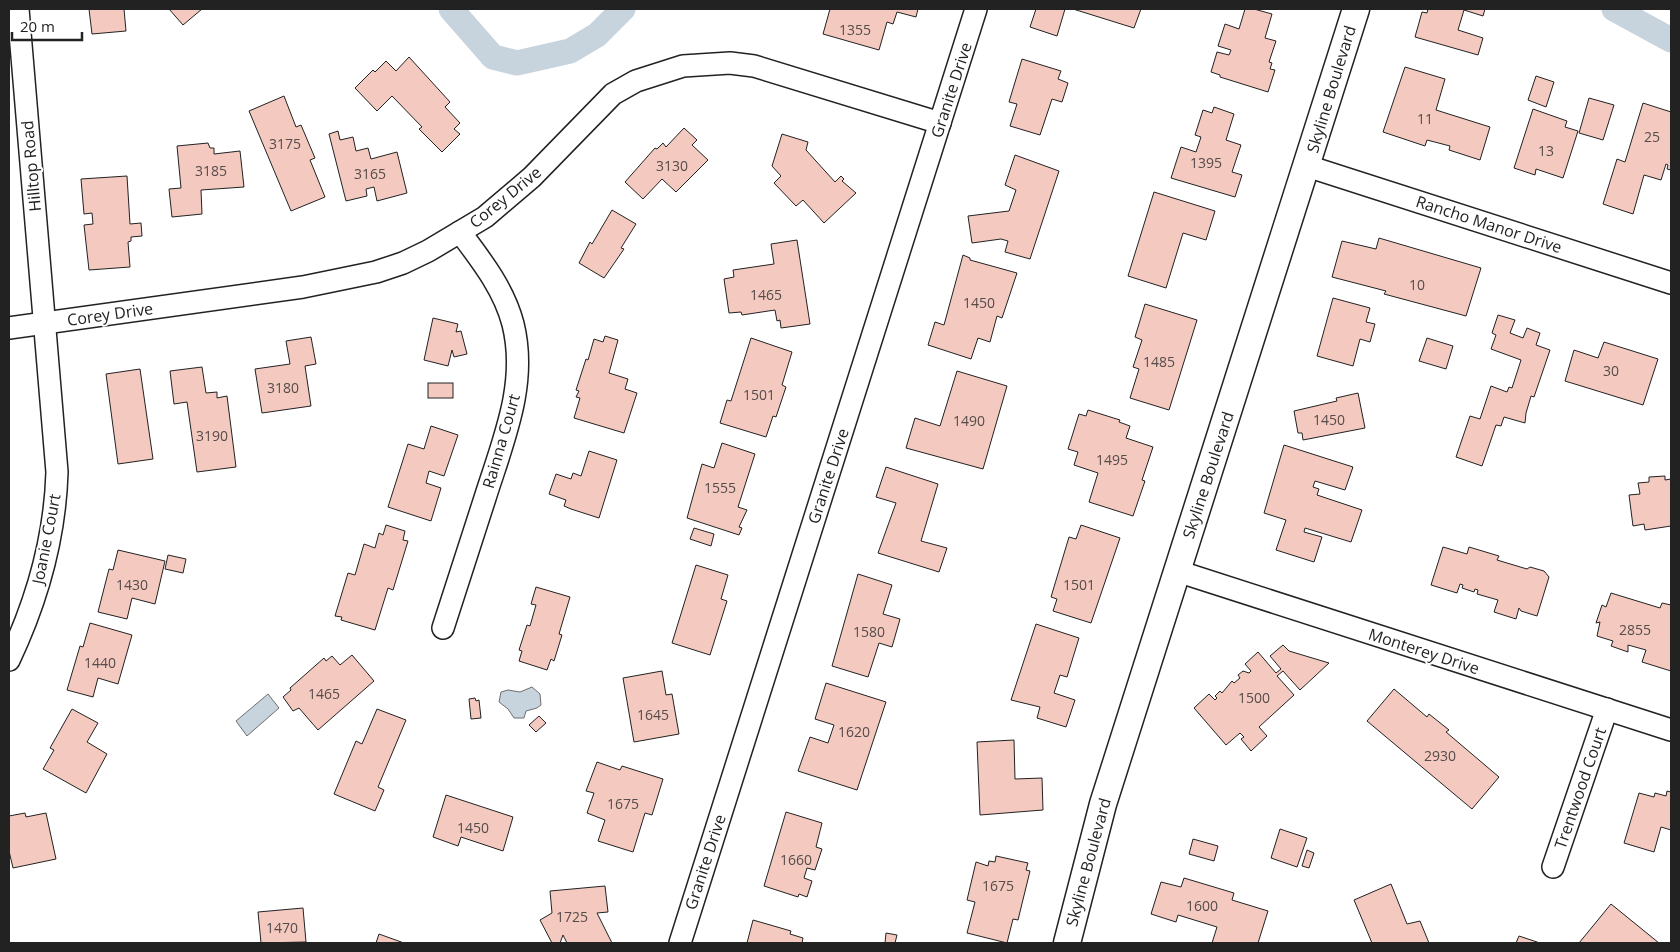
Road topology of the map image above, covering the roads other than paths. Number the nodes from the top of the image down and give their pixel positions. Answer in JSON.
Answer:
{"nodes":[{"id":1,"x":18,"y":9,"type":"edge"},
{"id":2,"x":976,"y":9,"type":"edge"},
{"id":3,"x":1356,"y":9,"type":"edge"},
{"id":4,"x":940,"y":124,"type":"junction"},
{"id":5,"x":1307,"y":166,"type":"junction"},
{"id":6,"x":460,"y":232,"type":"junction"},
{"id":7,"x":1671,"y":283,"type":"edge"},
{"id":8,"x":45,"y":323,"type":"junction"},
{"id":9,"x":9,"y":328,"type":"edge"},
{"id":10,"x":1177,"y":572,"type":"junction"},
{"id":11,"x":443,"y":628,"type":"dead end"},
{"id":12,"x":9,"y":660,"type":"edge"},
{"id":13,"x":1607,"y":709,"type":"junction"},
{"id":14,"x":1671,"y":730,"type":"edge"},
{"id":15,"x":1553,"y":868,"type":"dead end"},
{"id":16,"x":680,"y":943,"type":"edge"},
{"id":17,"x":1067,"y":943,"type":"edge"}],
"edges":[{"from":1,"to":8,"type":"street","name":"Hilltop Road"},
{"from":2,"to":4,"type":"street","name":"Granite Drive"},
{"from":3,"to":5,"type":"street","name":"Skyline Boulevard"},
{"from":4,"to":6,"type":"street","name":"Corey Drive"},
{"from":4,"to":16,"type":"street","name":"Granite Drive"},
{"from":5,"to":7,"type":"street","name":"Rancho Manor Drive"},
{"from":5,"to":10,"type":"street","name":"Skyline Boulevard"},
{"from":6,"to":8,"type":"street","name":"Corey Drive"},
{"from":6,"to":11,"type":"street","name":"Rainna Court"},
{"from":8,"to":9,"type":"street","name":"Corey Drive"},
{"from":8,"to":12,"type":"street","name":"Joanie Court"},
{"from":10,"to":13,"type":"street","name":"Monterey Drive"},
{"from":10,"to":17,"type":"street","name":"Skyline Boulevard"},
{"from":13,"to":14,"type":"street","name":"Monterey Drive"},
{"from":13,"to":15,"type":"street","name":"Trentwood Court"}]}
